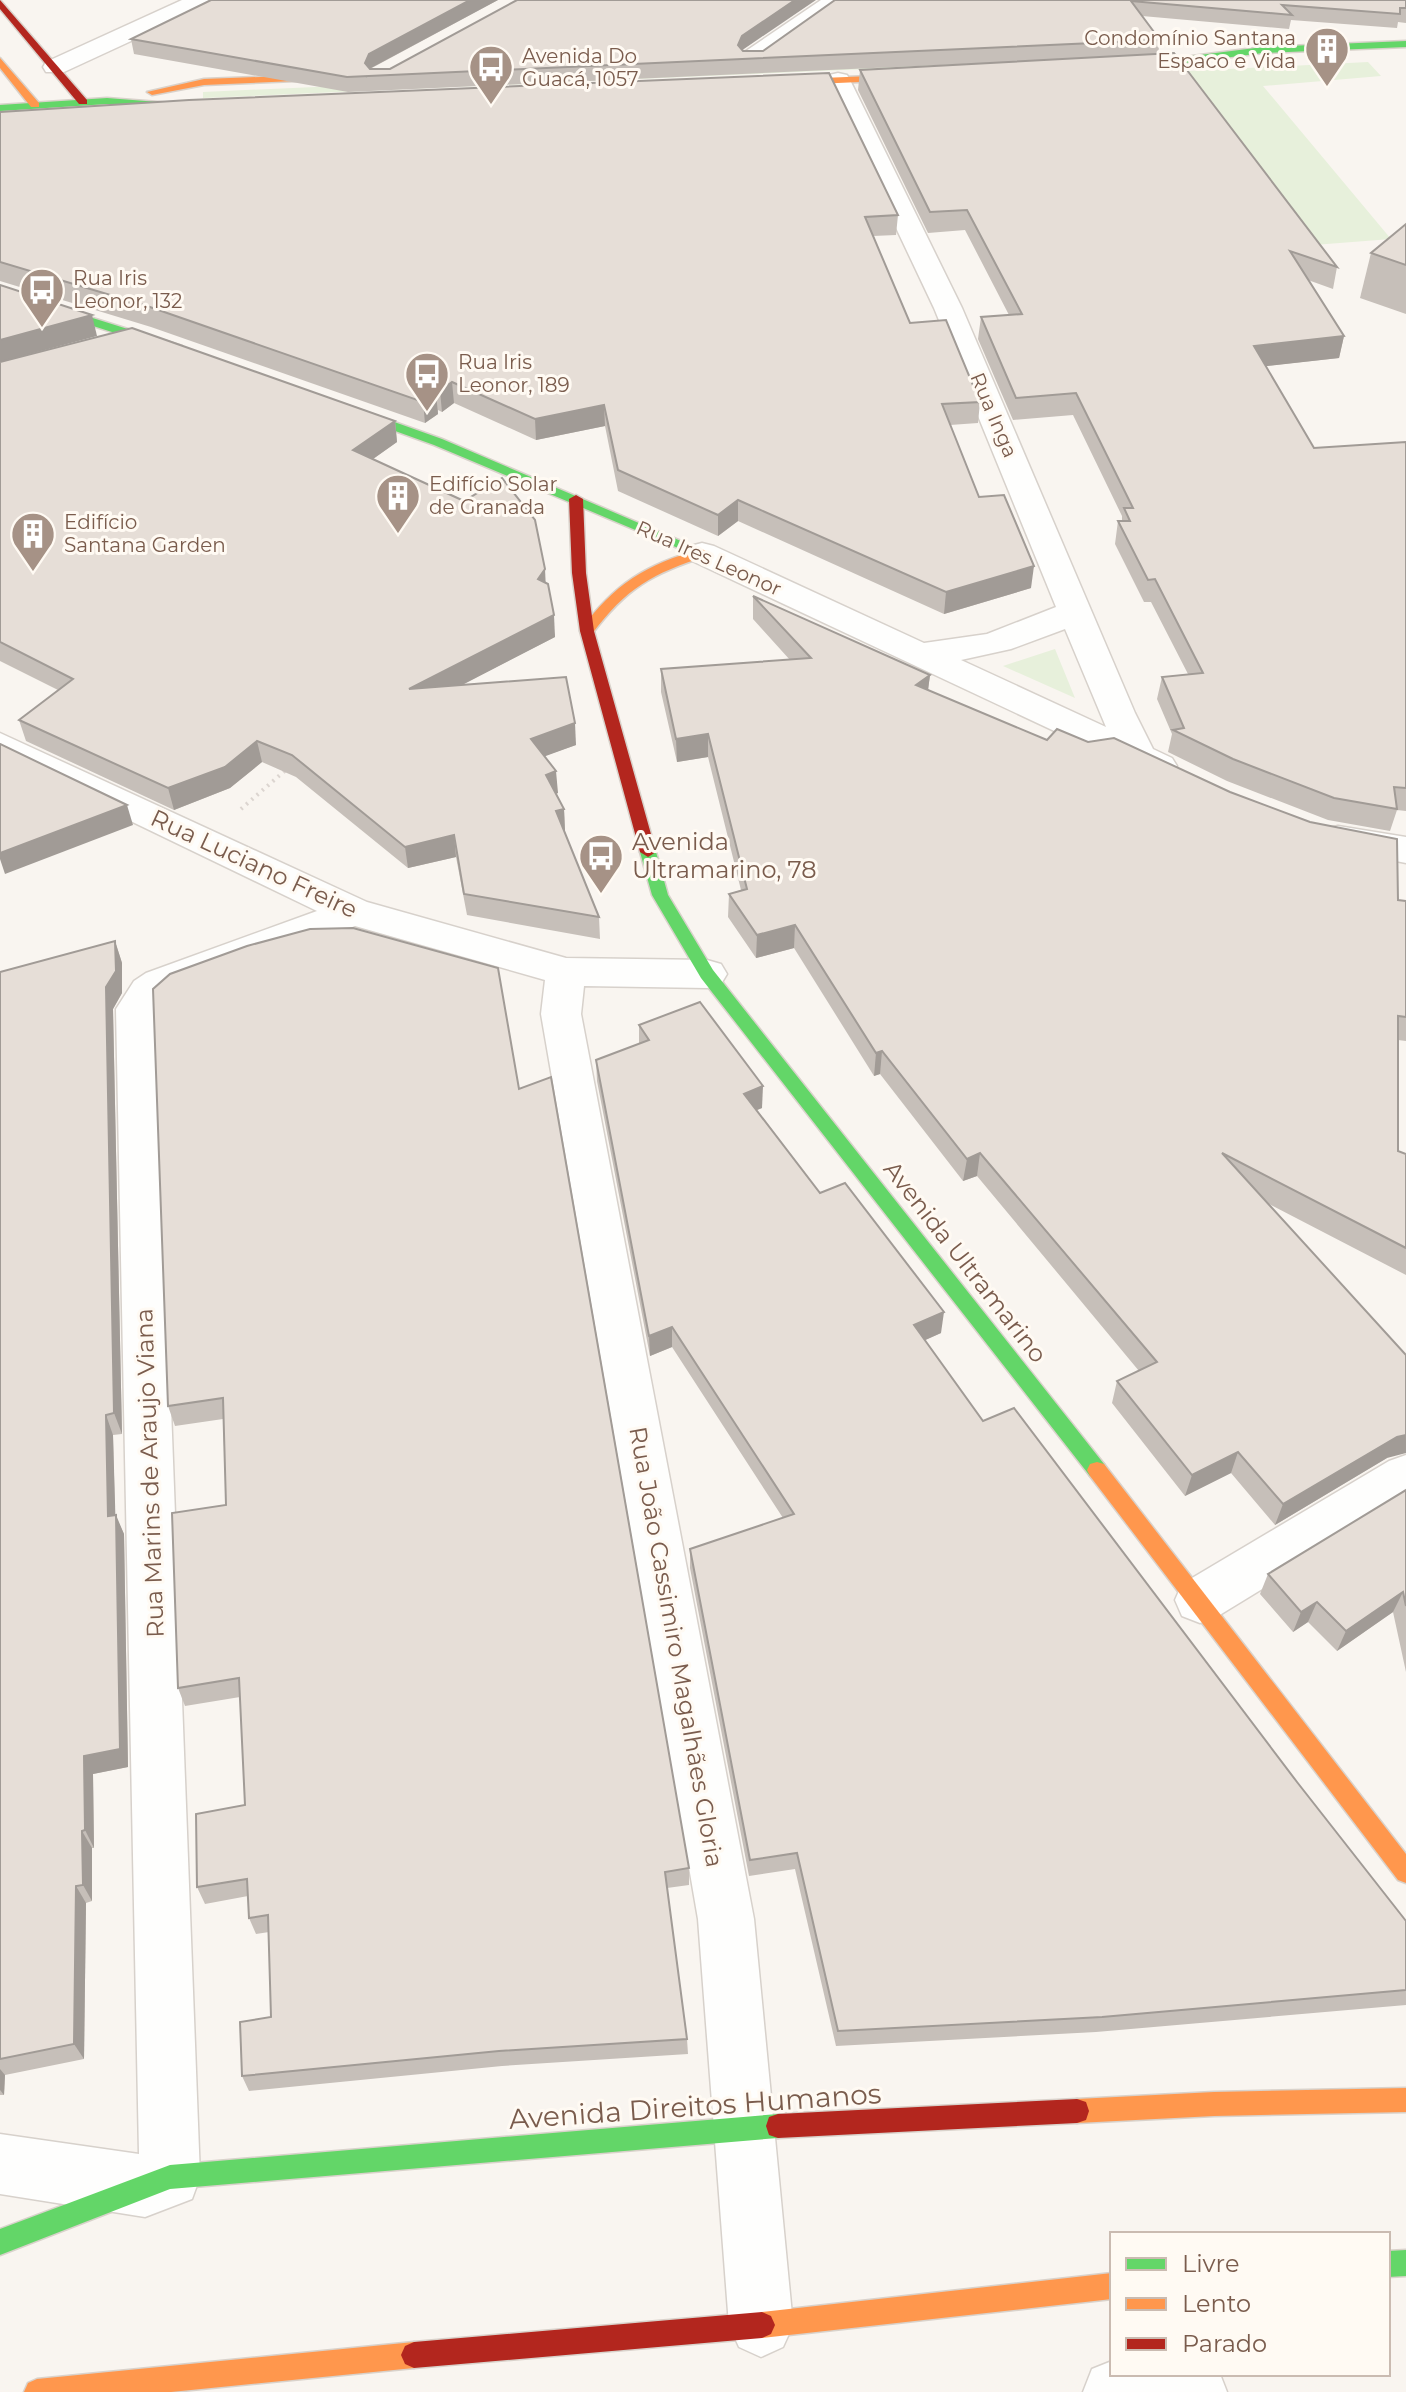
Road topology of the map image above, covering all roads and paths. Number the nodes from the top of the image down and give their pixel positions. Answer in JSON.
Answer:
{"nodes":[{"id":1,"x":201,"y":0,"type":"edge"},
{"id":2,"x":837,"y":0,"type":"edge"},
{"id":3,"x":0,"y":3,"type":"edge"},
{"id":4,"x":1160,"y":43,"type":"edge"},
{"id":5,"x":1406,"y":44,"type":"edge"},
{"id":6,"x":1263,"y":50,"type":"junction"},
{"id":7,"x":784,"y":57,"type":"edge"},
{"id":8,"x":744,"y":58,"type":"joint"},
{"id":9,"x":0,"y":61,"type":"edge"},
{"id":10,"x":55,"y":67,"type":"junction"},
{"id":11,"x":1100,"y":69,"type":"edge"},
{"id":12,"x":946,"y":75,"type":"edge"},
{"id":13,"x":351,"y":77,"type":"edge"},
{"id":14,"x":838,"y":80,"type":"junction"},
{"id":15,"x":761,"y":84,"type":"edge"},
{"id":16,"x":107,"y":101,"type":"junction"},
{"id":17,"x":83,"y":102,"type":"junction"},
{"id":18,"x":35,"y":105,"type":"junction"},
{"id":19,"x":0,"y":108,"type":"edge"},
{"id":20,"x":219,"y":108,"type":"edge"},
{"id":21,"x":0,"y":292,"type":"edge"},
{"id":22,"x":140,"y":336,"type":"junction"},
{"id":23,"x":85,"y":352,"type":"edge"},
{"id":24,"x":200,"y":357,"type":"edge"},
{"id":25,"x":318,"y":399,"type":"edge"},
{"id":26,"x":576,"y":499,"type":"junction"},
{"id":27,"x":702,"y":553,"type":"junction"},
{"id":28,"x":1075,"y":610,"type":"junction"},
{"id":29,"x":587,"y":631,"type":"junction"},
{"id":30,"x":915,"y":654,"type":"junction"},
{"id":31,"x":0,"y":744,"type":"edge"},
{"id":32,"x":1138,"y":755,"type":"junction"},
{"id":33,"x":297,"y":760,"type":"edge"},
{"id":34,"x":1188,"y":781,"type":"edge"},
{"id":35,"x":1302,"y":828,"type":"edge"},
{"id":36,"x":204,"y":841,"type":"junction"},
{"id":37,"x":1406,"y":850,"type":"edge"},
{"id":38,"x":353,"y":912,"type":"junction"},
{"id":39,"x":566,"y":972,"type":"junction"},
{"id":40,"x":707,"y":974,"type":"junction"},
{"id":41,"x":1406,"y":1476,"type":"edge"},
{"id":42,"x":1200,"y":1600,"type":"junction"},
{"id":43,"x":1406,"y":1872,"type":"edge"},
{"id":44,"x":1406,"y":2100,"type":"edge"},
{"id":45,"x":746,"y":2128,"type":"junction"},
{"id":46,"x":0,"y":2164,"type":"edge"},
{"id":47,"x":158,"y":2182,"type":"junction"},
{"id":48,"x":0,"y":2242,"type":"edge"},
{"id":49,"x":1110,"y":2286,"type":"edge"},
{"id":50,"x":761,"y":2325,"type":"junction"},
{"id":51,"x":37,"y":2392,"type":"edge"},
{"id":52,"x":1115,"y":2392,"type":"edge"},
{"id":53,"x":1195,"y":2392,"type":"edge"}],
"edges":[{"from":1,"to":10,"type":"street"},
{"from":2,"to":8,"type":"street"},
{"from":3,"to":10,"type":"street"},
{"from":4,"to":6,"type":"street"},
{"from":5,"to":6,"type":"street"},
{"from":6,"to":11,"type":"street"},
{"from":7,"to":8,"type":"street"},
{"from":9,"to":18,"type":"street"},
{"from":10,"to":17,"type":"street"},
{"from":12,"to":14,"type":"street"},
{"from":13,"to":16,"type":"street"},
{"from":14,"to":15,"type":"street"},
{"from":14,"to":28,"type":"street","name":"Rua Inga"},
{"from":16,"to":17,"type":"street"},
{"from":16,"to":20,"type":"street"},
{"from":17,"to":18,"type":"street"},
{"from":18,"to":19,"type":"street"},
{"from":21,"to":22,"type":"street"},
{"from":22,"to":23,"type":"street"},
{"from":22,"to":24,"type":"street"},
{"from":25,"to":26,"type":"street","name":"Rua Ires Leonor"},
{"from":26,"to":27,"type":"street","name":"Rua Ires Leonor"},
{"from":26,"to":29,"type":"street","name":"Avenida Ultramarino"},
{"from":27,"to":29,"type":"street"},
{"from":27,"to":30,"type":"street","name":"Rua Ires Leonor"},
{"from":28,"to":30,"type":"street"},
{"from":28,"to":32,"type":"street","name":"Rua Inga"},
{"from":29,"to":40,"type":"street","name":"Avenida Ultramarino"},
{"from":30,"to":32,"type":"street","name":"Rua Ires Leonor"},
{"from":31,"to":36,"type":"street","name":"Rua Luciano Freire"},
{"from":32,"to":34,"type":"street","name":"Rua Ires Leonor"},
{"from":33,"to":36,"type":"path"},
{"from":35,"to":37,"type":"street"},
{"from":36,"to":38,"type":"street","name":"Rua Luciano Freire"},
{"from":38,"to":39,"type":"street","name":"Rua Luciano Freire"},
{"from":38,"to":47,"type":"street","name":"Rua Marins de Araujo Viana"},
{"from":39,"to":40,"type":"street","name":"Rua Luciano Freire"},
{"from":39,"to":45,"type":"street","name":"Rua João Cassimiro Magalhães Gloria"},
{"from":40,"to":42,"type":"street","name":"Avenida Ultramarino"},
{"from":41,"to":42,"type":"street"},
{"from":42,"to":43,"type":"street","name":"Avenida Ultramarino"},
{"from":44,"to":45,"type":"street","name":"Avenida Direitos Humanos"},
{"from":45,"to":47,"type":"street","name":"Avenida Direitos Humanos"},
{"from":45,"to":50,"type":"street","name":"Rua João Cassimiro Magalhães Gloria"},
{"from":46,"to":47,"type":"street"},
{"from":47,"to":48,"type":"street","name":"Avenida Direitos Humanos"},
{"from":49,"to":50,"type":"street"},
{"from":50,"to":51,"type":"street"},
{"from":52,"to":53,"type":"street"}]}
